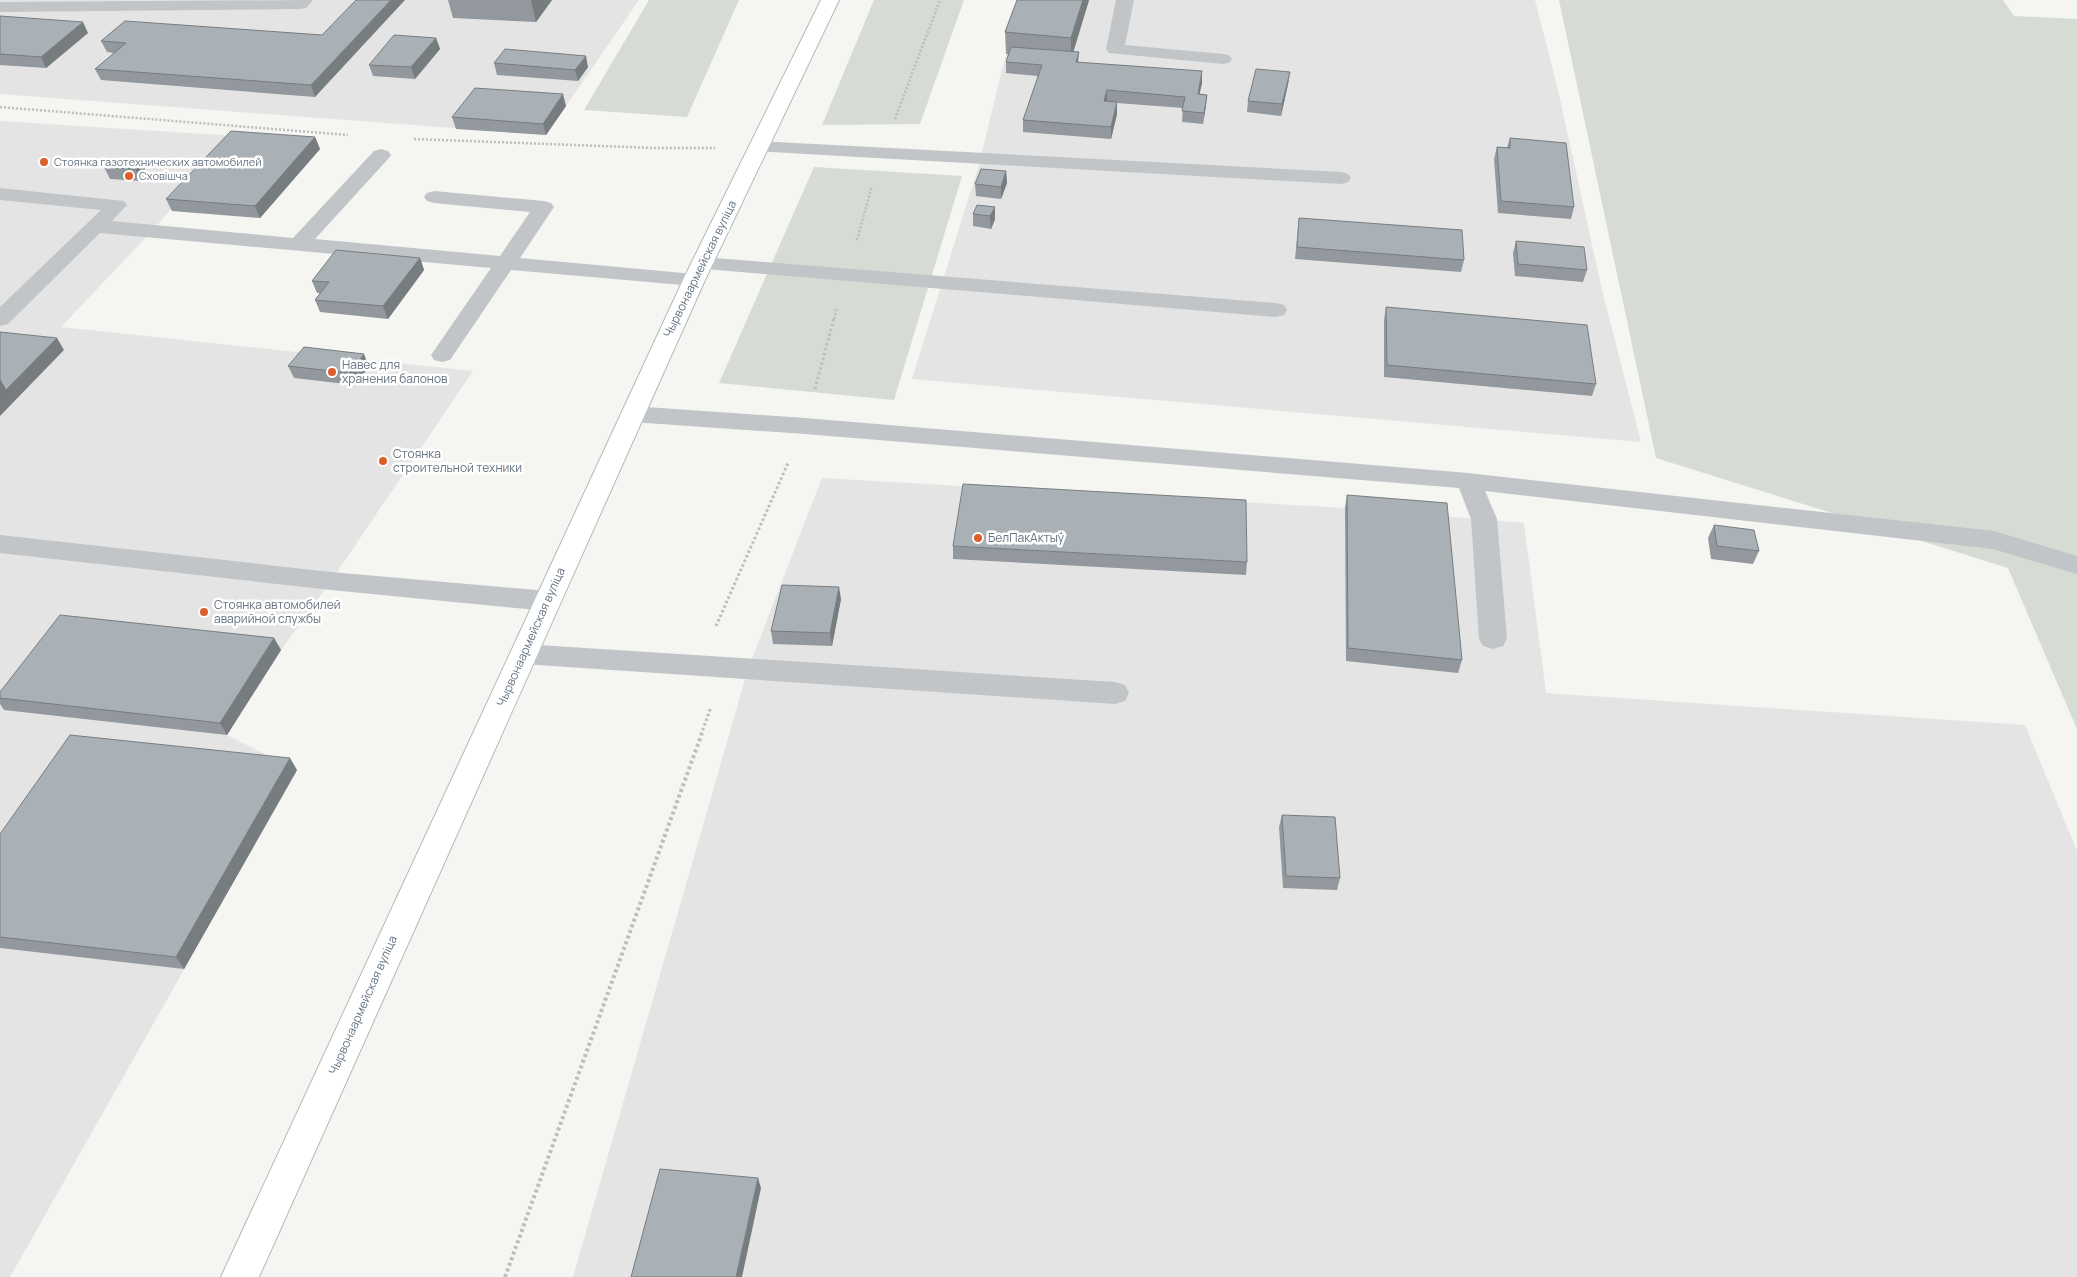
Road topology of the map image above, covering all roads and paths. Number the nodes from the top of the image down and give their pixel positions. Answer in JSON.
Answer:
{"nodes":[{"id":1,"x":304,"y":0,"type":"edge"},
{"id":2,"x":830,"y":0,"type":"edge"},
{"id":3,"x":940,"y":0,"type":"edge"},
{"id":4,"x":1125,"y":0,"type":"edge"},
{"id":5,"x":0,"y":7,"type":"edge"},
{"id":6,"x":1222,"y":59,"type":"dead end"},
{"id":7,"x":759,"y":147,"type":"junction"},
{"id":8,"x":381,"y":155,"type":"dead end"},
{"id":9,"x":881,"y":155,"type":"junction"},
{"id":10,"x":1341,"y":178,"type":"dead end"},
{"id":11,"x":0,"y":194,"type":"edge"},
{"id":12,"x":434,"y":197,"type":"dead end"},
{"id":13,"x":95,"y":226,"type":"junction"},
{"id":14,"x":298,"y":245,"type":"junction"},
{"id":15,"x":506,"y":263,"type":"junction"},
{"id":16,"x":698,"y":272,"type":"junction"},
{"id":17,"x":846,"y":276,"type":"junction"},
{"id":18,"x":1276,"y":310,"type":"dead end"},
{"id":19,"x":0,"y":319,"type":"edge"},
{"id":20,"x":442,"y":355,"type":"dead end"},
{"id":21,"x":632,"y":414,"type":"junction"},
{"id":22,"x":805,"y":426,"type":"junction"},
{"id":23,"x":1468,"y":481,"type":"junction"},
{"id":24,"x":0,"y":544,"type":"edge"},
{"id":25,"x":2077,"y":565,"type":"edge"},
{"id":26,"x":547,"y":601,"type":"junction"},
{"id":27,"x":1493,"y":639,"type":"dead end"},
{"id":28,"x":524,"y":654,"type":"junction"},
{"id":29,"x":698,"y":665,"type":"junction"},
{"id":30,"x":1115,"y":693,"type":"dead end"},
{"id":31,"x":240,"y":1277,"type":"edge"},
{"id":32,"x":505,"y":1277,"type":"edge"}],
"edges":[{"from":1,"to":5,"type":"lane"},
{"from":2,"to":7,"type":"street","name":"Чырвонаармейская вуліца"},
{"from":3,"to":9,"type":"path"},
{"from":4,"to":6,"type":"lane"},
{"from":7,"to":9,"type":"lane"},
{"from":7,"to":16,"type":"street","name":"Чырвонаармейская вуліца"},
{"from":8,"to":14,"type":"lane"},
{"from":9,"to":10,"type":"lane"},
{"from":9,"to":17,"type":"path"},
{"from":11,"to":13,"type":"lane"},
{"from":12,"to":15,"type":"lane"},
{"from":13,"to":14,"type":"lane"},
{"from":13,"to":19,"type":"lane"},
{"from":14,"to":15,"type":"lane"},
{"from":15,"to":16,"type":"lane"},
{"from":15,"to":20,"type":"lane"},
{"from":16,"to":17,"type":"lane"},
{"from":16,"to":21,"type":"street","name":"Чырвонаармейская вуліца"},
{"from":17,"to":18,"type":"lane"},
{"from":17,"to":22,"type":"path"},
{"from":21,"to":22,"type":"lane"},
{"from":21,"to":26,"type":"street","name":"Чырвонаармейская вуліца"},
{"from":22,"to":23,"type":"lane"},
{"from":22,"to":29,"type":"path"},
{"from":23,"to":25,"type":"lane"},
{"from":23,"to":27,"type":"lane"},
{"from":24,"to":26,"type":"lane"},
{"from":26,"to":28,"type":"street","name":"Чырвонаармейская вуліца"},
{"from":28,"to":29,"type":"lane"},
{"from":28,"to":31,"type":"street","name":"Чырвонаармейская вуліца"},
{"from":29,"to":30,"type":"lane"},
{"from":29,"to":32,"type":"path"}]}
